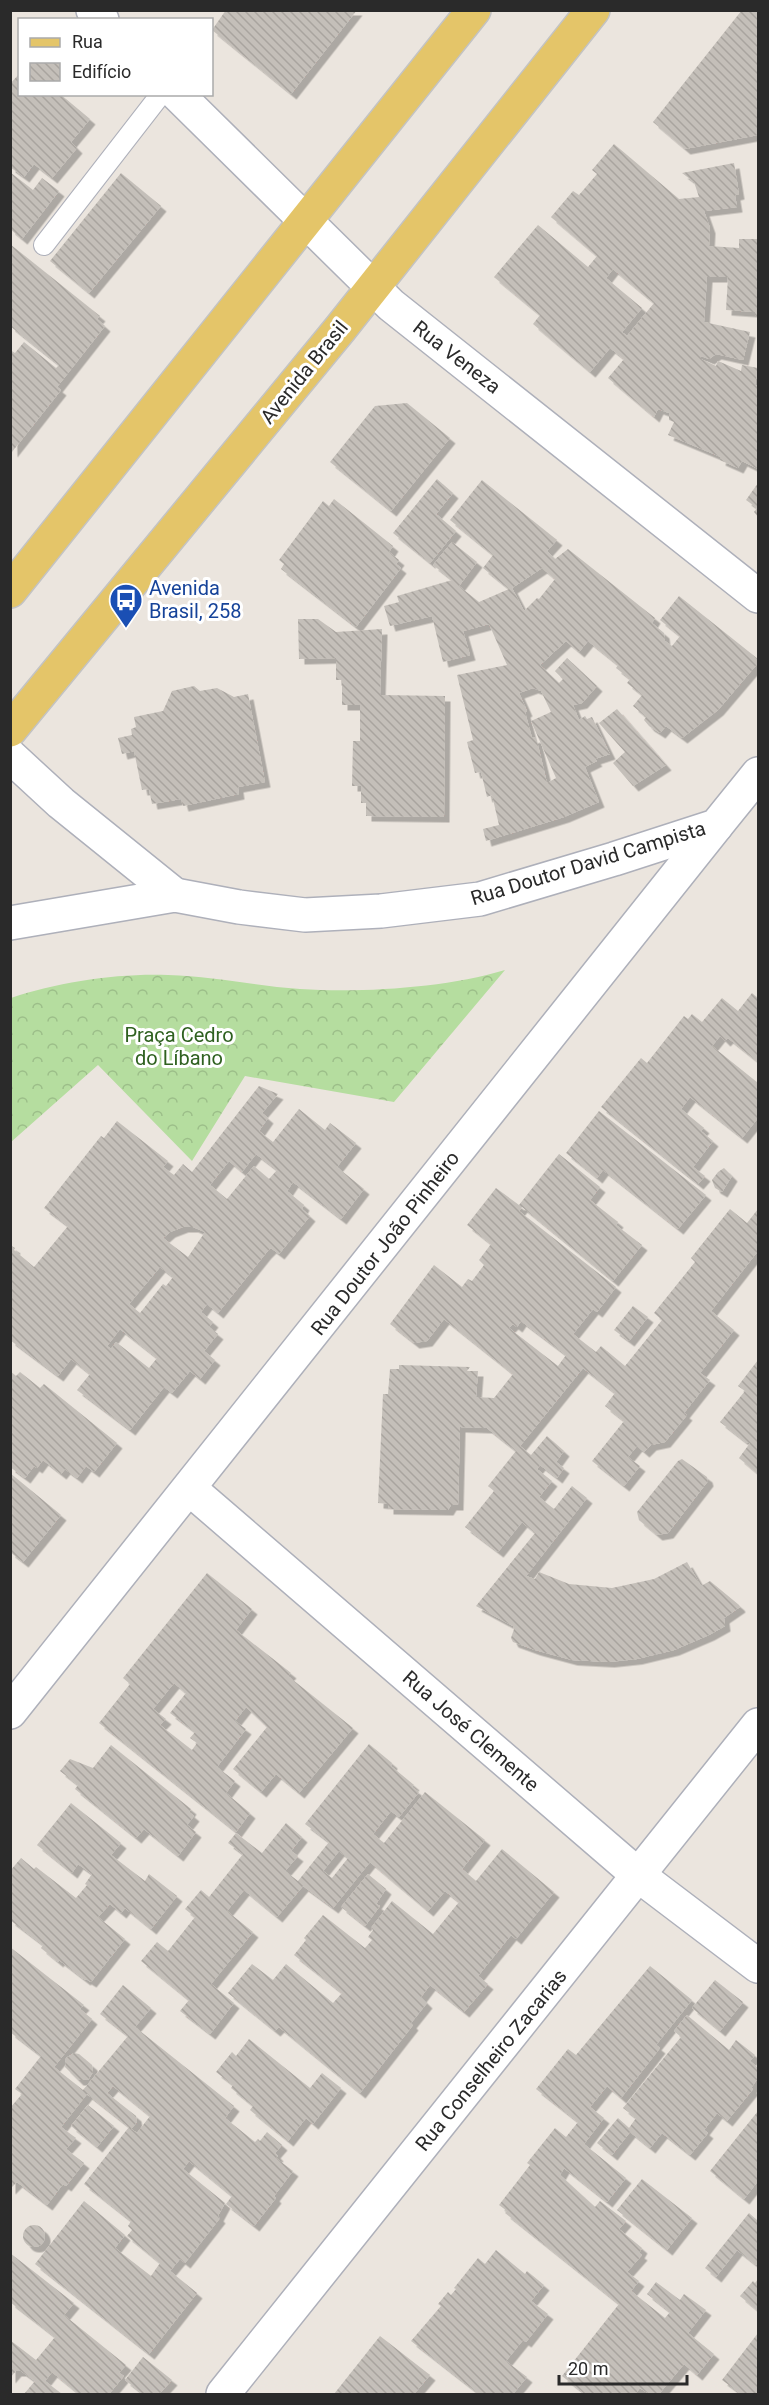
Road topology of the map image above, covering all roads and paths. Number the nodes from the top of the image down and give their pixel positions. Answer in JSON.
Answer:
{"nodes":[{"id":1,"x":474,"y":10,"type":"edge"},
{"id":2,"x":593,"y":10,"type":"edge"},
{"id":3,"x":159,"y":96,"type":"edge"},
{"id":4,"x":179,"y":96,"type":"edge"},
{"id":5,"x":304,"y":222,"type":"junction"},
{"id":6,"x":44,"y":245,"type":"dead end"},
{"id":7,"x":374,"y":286,"type":"junction"},
{"id":8,"x":10,"y":591,"type":"edge"},
{"id":9,"x":759,"y":596,"type":"edge"},
{"id":10,"x":10,"y":730,"type":"edge"},
{"id":11,"x":10,"y":756,"type":"edge"},
{"id":12,"x":759,"y":774,"type":"edge"},
{"id":13,"x":716,"y":826,"type":"junction"},
{"id":14,"x":175,"y":895,"type":"junction"},
{"id":15,"x":10,"y":923,"type":"edge"},
{"id":16,"x":190,"y":1489,"type":"junction"},
{"id":17,"x":10,"y":1712,"type":"edge"},
{"id":18,"x":759,"y":1725,"type":"edge"},
{"id":19,"x":638,"y":1875,"type":"junction"},
{"id":20,"x":759,"y":1966,"type":"edge"},
{"id":21,"x":223,"y":2394,"type":"edge"}],
"edges":[{"from":1,"to":5,"type":"main road"},
{"from":2,"to":7,"type":"main road","name":"Avenida Brasil"},
{"from":3,"to":6,"type":"lane"},
{"from":4,"to":5,"type":"street","name":"Rua Veneza"},
{"from":5,"to":7,"type":"street","name":"Rua Veneza"},
{"from":5,"to":8,"type":"main road"},
{"from":7,"to":9,"type":"street","name":"Rua Veneza"},
{"from":7,"to":10,"type":"main road","name":"Avenida Brasil"},
{"from":11,"to":14,"type":"street","name":"Rua Doutor David Campista"},
{"from":12,"to":13,"type":"street","name":"Rua Doutor João Pinheiro"},
{"from":13,"to":14,"type":"street","name":"Rua Doutor David Campista"},
{"from":13,"to":16,"type":"street","name":"Rua Doutor João Pinheiro"},
{"from":14,"to":15,"type":"street","name":"Rua Doutor David Campista"},
{"from":16,"to":17,"type":"street","name":"Rua Doutor João Pinheiro"},
{"from":16,"to":19,"type":"street","name":"Rua José Clemente"},
{"from":18,"to":19,"type":"street","name":"Rua Conselheiro Zacarias"},
{"from":19,"to":20,"type":"street","name":"Rua José Clemente"},
{"from":19,"to":21,"type":"street","name":"Rua Conselheiro Zacarias"}]}
